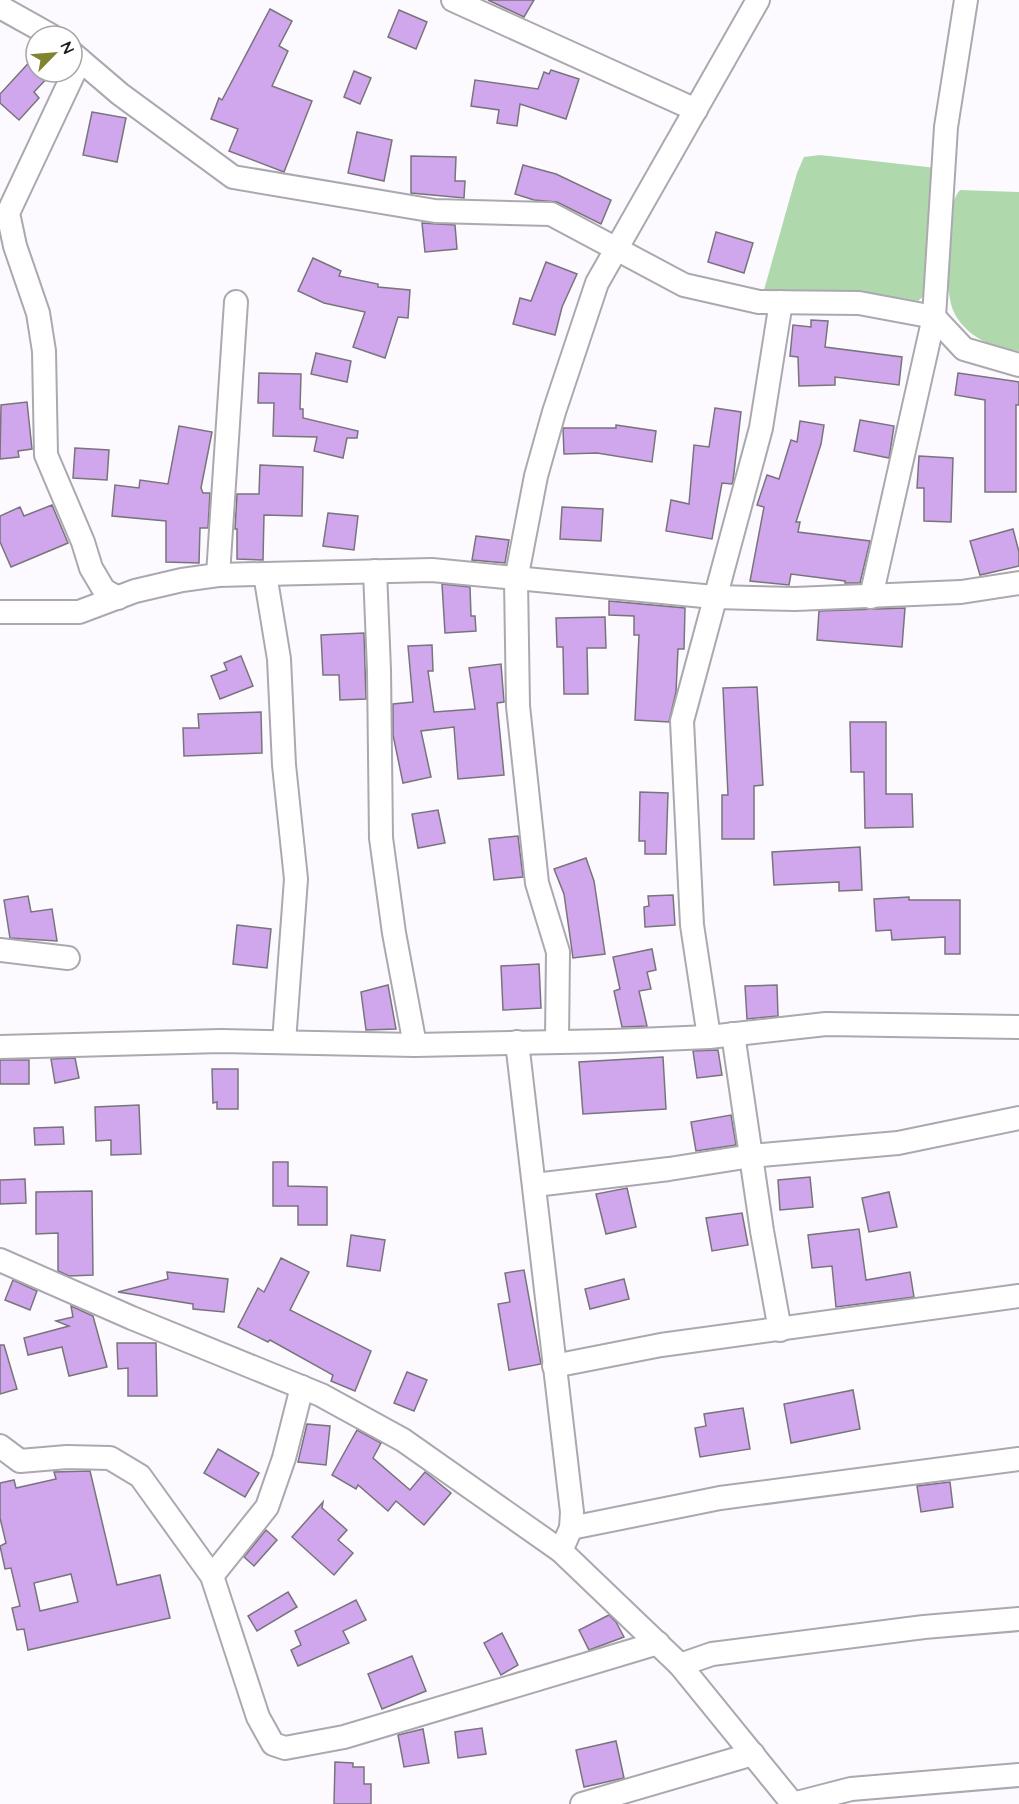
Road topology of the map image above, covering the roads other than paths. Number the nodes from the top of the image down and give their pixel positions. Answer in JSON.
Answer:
{"nodes":[{"id":1,"x":12,"y":0,"type":"edge"},
{"id":2,"x":453,"y":0,"type":"edge"},
{"id":3,"x":758,"y":0,"type":"edge"},
{"id":4,"x":966,"y":0,"type":"edge"},
{"id":5,"x":0,"y":6,"type":"edge"},
{"id":6,"x":35,"y":24,"type":"edge"},
{"id":7,"x":84,"y":64,"type":"edge"},
{"id":8,"x":64,"y":84,"type":"edge"},
{"id":9,"x":696,"y":110,"type":"junction"},
{"id":10,"x":618,"y":247,"type":"junction"},
{"id":11,"x":236,"y":302,"type":"dead end"},
{"id":12,"x":781,"y":302,"type":"junction"},
{"id":13,"x":934,"y":317,"type":"junction"},
{"id":14,"x":1019,"y":365,"type":"edge"},
{"id":15,"x":375,"y":572,"type":"junction"},
{"id":16,"x":265,"y":574,"type":"junction"},
{"id":17,"x":218,"y":575,"type":"junction"},
{"id":18,"x":516,"y":580,"type":"junction"},
{"id":19,"x":1019,"y":583,"type":"edge"},
{"id":20,"x":714,"y":597,"type":"junction"},
{"id":21,"x":871,"y":597,"type":"junction"},
{"id":22,"x":118,"y":598,"type":"junction"},
{"id":23,"x":0,"y":612,"type":"edge"},
{"id":24,"x":0,"y":950,"type":"edge"},
{"id":25,"x":68,"y":958,"type":"dead end"},
{"id":26,"x":1019,"y":1027,"type":"edge"},
{"id":27,"x":733,"y":1034,"type":"junction"},
{"id":28,"x":709,"y":1037,"type":"junction"},
{"id":29,"x":557,"y":1040,"type":"junction"},
{"id":30,"x":284,"y":1042,"type":"junction"},
{"id":31,"x":517,"y":1042,"type":"junction"},
{"id":32,"x":415,"y":1044,"type":"junction"},
{"id":33,"x":0,"y":1047,"type":"edge"},
{"id":34,"x":1019,"y":1118,"type":"edge"},
{"id":35,"x":751,"y":1156,"type":"junction"},
{"id":36,"x":535,"y":1185,"type":"junction"},
{"id":37,"x":0,"y":1260,"type":"edge"},
{"id":38,"x":1019,"y":1296,"type":"edge"},
{"id":39,"x":780,"y":1330,"type":"junction"},
{"id":40,"x":554,"y":1366,"type":"junction"},
{"id":41,"x":302,"y":1387,"type":"junction"},
{"id":42,"x":0,"y":1446,"type":"edge"},
{"id":43,"x":1019,"y":1459,"type":"edge"},
{"id":44,"x":571,"y":1528,"type":"junction"},
{"id":45,"x":561,"y":1551,"type":"junction"},
{"id":46,"x":212,"y":1576,"type":"junction"},
{"id":47,"x":1019,"y":1619,"type":"edge"},
{"id":48,"x":658,"y":1642,"type":"junction"},
{"id":49,"x":680,"y":1665,"type":"junction"},
{"id":50,"x":753,"y":1754,"type":"junction"},
{"id":51,"x":1019,"y":1775,"type":"edge"},
{"id":52,"x":582,"y":1804,"type":"edge"}],
"edges":[{"from":1,"to":5,"type":"street"},
{"from":2,"to":9,"type":"street"},
{"from":3,"to":9,"type":"street"},
{"from":4,"to":13,"type":"street"},
{"from":5,"to":6,"type":"street"},
{"from":7,"to":10,"type":"street"},
{"from":8,"to":22,"type":"street"},
{"from":9,"to":10,"type":"street"},
{"from":10,"to":12,"type":"street"},
{"from":10,"to":18,"type":"street"},
{"from":11,"to":17,"type":"street"},
{"from":12,"to":13,"type":"street"},
{"from":12,"to":20,"type":"street"},
{"from":13,"to":14,"type":"street"},
{"from":13,"to":21,"type":"street"},
{"from":15,"to":16,"type":"street"},
{"from":15,"to":18,"type":"street"},
{"from":15,"to":32,"type":"street"},
{"from":16,"to":17,"type":"street"},
{"from":16,"to":30,"type":"street"},
{"from":17,"to":22,"type":"street"},
{"from":18,"to":20,"type":"street"},
{"from":18,"to":29,"type":"street"},
{"from":19,"to":21,"type":"street"},
{"from":20,"to":21,"type":"street"},
{"from":20,"to":28,"type":"street"},
{"from":22,"to":23,"type":"street"},
{"from":24,"to":25,"type":"street"},
{"from":26,"to":27,"type":"street"},
{"from":27,"to":28,"type":"street"},
{"from":27,"to":35,"type":"street"},
{"from":28,"to":29,"type":"street"},
{"from":29,"to":31,"type":"street"},
{"from":30,"to":32,"type":"street"},
{"from":30,"to":33,"type":"street"},
{"from":31,"to":32,"type":"street"},
{"from":31,"to":36,"type":"street"},
{"from":34,"to":35,"type":"street"},
{"from":35,"to":36,"type":"street"},
{"from":35,"to":39,"type":"street"},
{"from":36,"to":40,"type":"street"},
{"from":37,"to":41,"type":"street"},
{"from":38,"to":39,"type":"street"},
{"from":39,"to":40,"type":"street"},
{"from":40,"to":44,"type":"street"},
{"from":41,"to":45,"type":"street"},
{"from":41,"to":46,"type":"street"},
{"from":42,"to":46,"type":"street"},
{"from":43,"to":44,"type":"street"},
{"from":44,"to":45,"type":"street"},
{"from":45,"to":48,"type":"street"},
{"from":46,"to":48,"type":"street"},
{"from":47,"to":49,"type":"street"},
{"from":48,"to":49,"type":"street"},
{"from":49,"to":50,"type":"street"},
{"from":50,"to":51,"type":"street"},
{"from":50,"to":52,"type":"street"}]}
